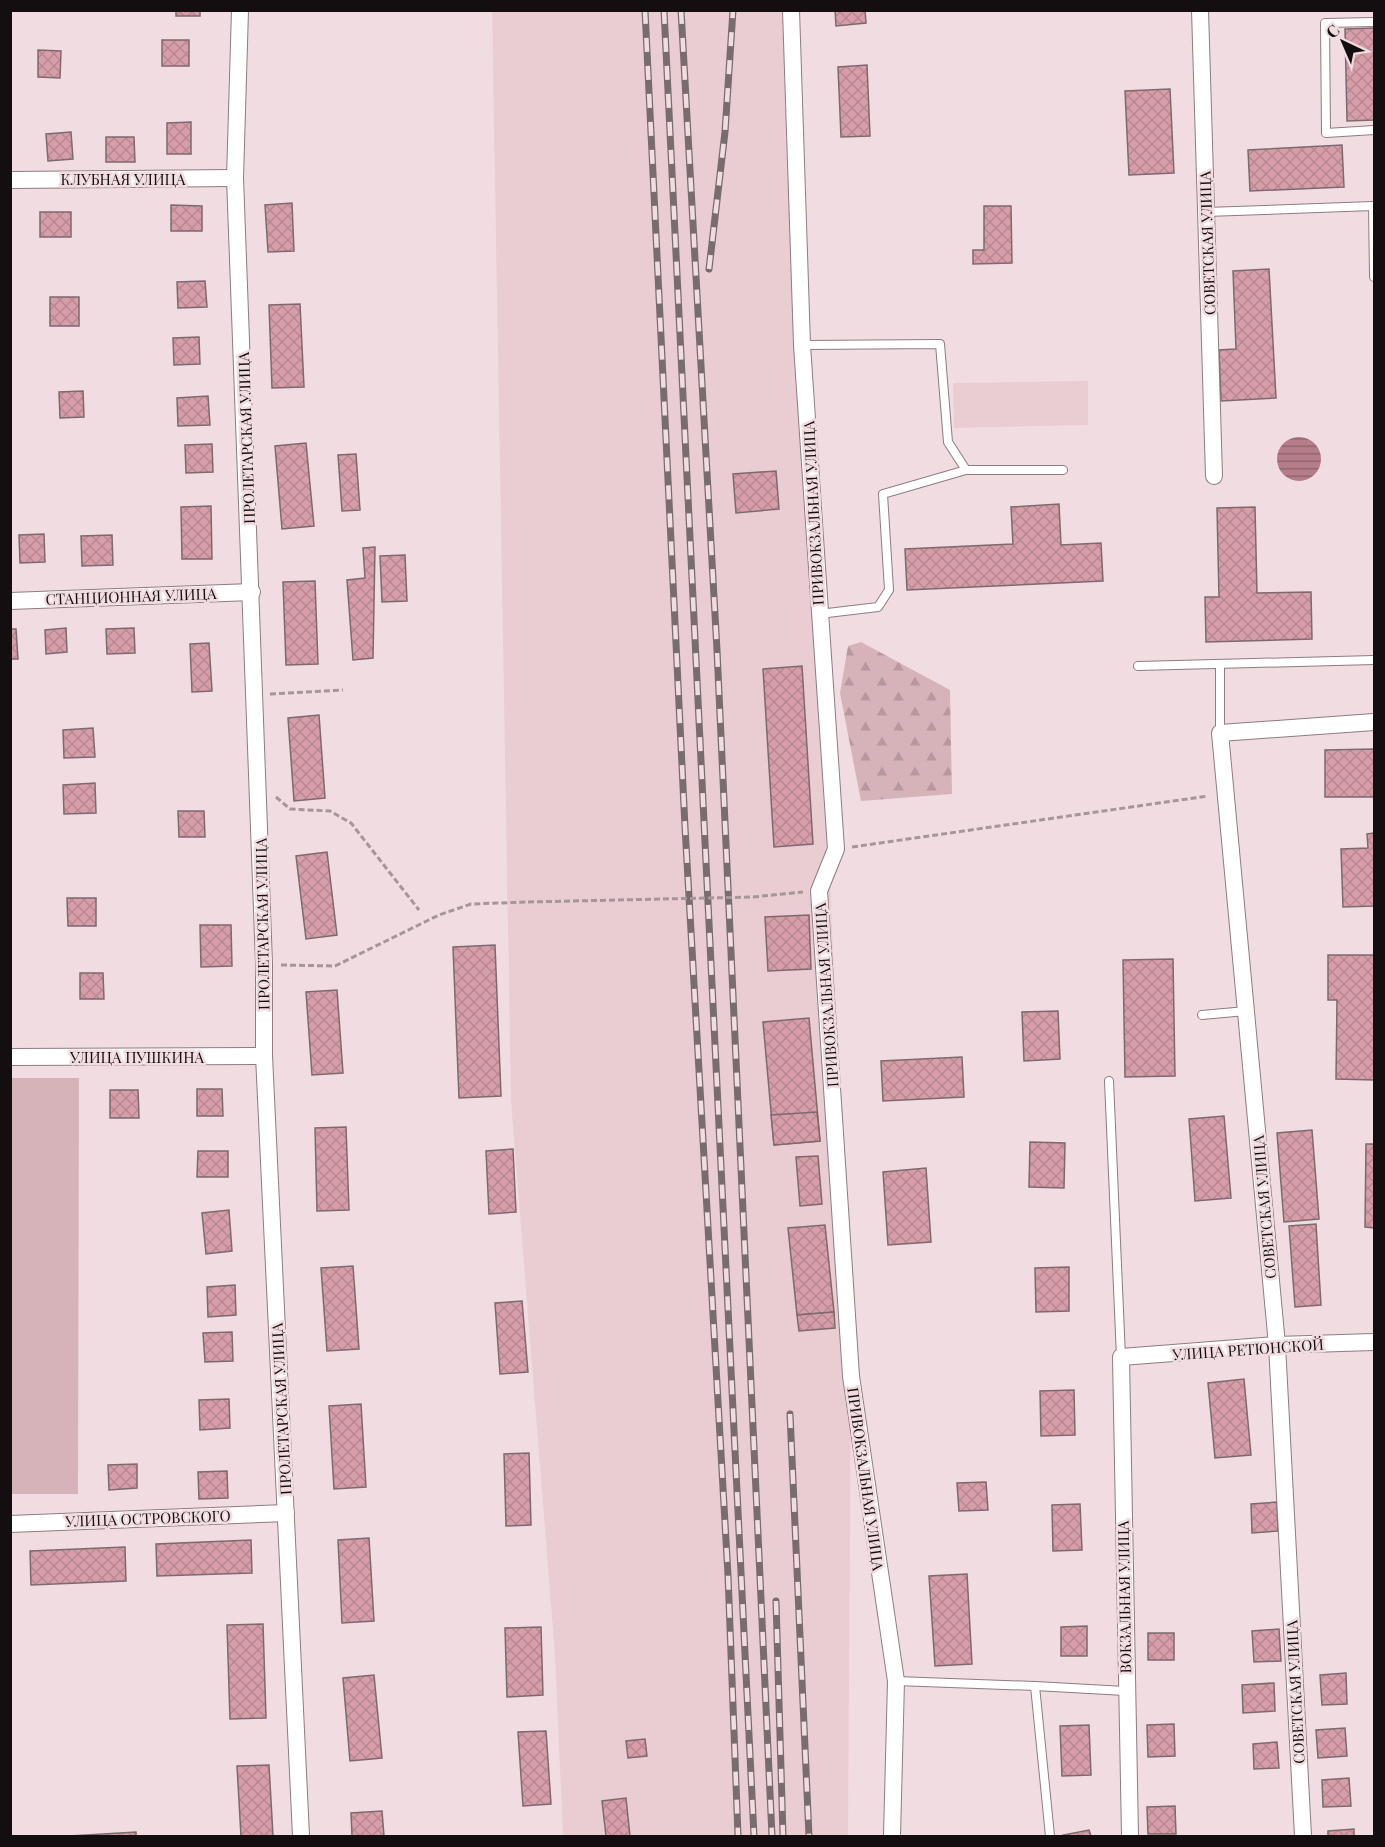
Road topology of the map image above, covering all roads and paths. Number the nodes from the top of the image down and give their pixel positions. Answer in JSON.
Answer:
{"nodes":[{"id":1,"x":240,"y":10,"type":"edge"},
{"id":2,"x":790,"y":10,"type":"edge"},
{"id":3,"x":1200,"y":10,"type":"edge"},
{"id":4,"x":1374,"y":21,"type":"edge"},
{"id":5,"x":1374,"y":130,"type":"edge"},
{"id":6,"x":235,"y":178,"type":"junction"},
{"id":7,"x":10,"y":180,"type":"edge"},
{"id":8,"x":1206,"y":212,"type":"junction"},
{"id":9,"x":1374,"y":270,"type":"edge"},
{"id":10,"x":1374,"y":277,"type":"edge"},
{"id":11,"x":802,"y":345,"type":"junction"},
{"id":12,"x":966,"y":470,"type":"junction"},
{"id":13,"x":1063,"y":470,"type":"dead end"},
{"id":14,"x":1214,"y":476,"type":"dead end"},
{"id":15,"x":252,"y":592,"type":"junction"},
{"id":16,"x":10,"y":601,"type":"edge"},
{"id":17,"x":819,"y":614,"type":"junction"},
{"id":18,"x":1374,"y":660,"type":"edge"},
{"id":19,"x":1220,"y":664,"type":"junction"},
{"id":20,"x":1138,"y":666,"type":"dead end"},
{"id":21,"x":344,"y":690,"type":"dead end"},
{"id":22,"x":255,"y":695,"type":"junction"},
{"id":23,"x":1374,"y":722,"type":"edge"},
{"id":24,"x":1220,"y":732,"type":"junction"},
{"id":25,"x":258,"y":783,"type":"junction"},
{"id":26,"x":1226,"y":794,"type":"junction"},
{"id":27,"x":836,"y":849,"type":"junction"},
{"id":28,"x":819,"y":891,"type":"junction"},
{"id":29,"x":419,"y":910,"type":"dead end"},
{"id":30,"x":264,"y":964,"type":"junction"},
{"id":31,"x":1246,"y":1011,"type":"junction"},
{"id":32,"x":1202,"y":1015,"type":"dead end"},
{"id":33,"x":264,"y":1056,"type":"junction"},
{"id":34,"x":10,"y":1058,"type":"edge"},
{"id":35,"x":1109,"y":1082,"type":"dead end"},
{"id":36,"x":1374,"y":1342,"type":"edge"},
{"id":37,"x":1277,"y":1345,"type":"junction"},
{"id":38,"x":1121,"y":1357,"type":"junction"},
{"id":39,"x":286,"y":1513,"type":"junction"},
{"id":40,"x":10,"y":1524,"type":"edge"},
{"id":41,"x":896,"y":1681,"type":"junction"},
{"id":42,"x":1035,"y":1686,"type":"junction"},
{"id":43,"x":1125,"y":1691,"type":"junction"},
{"id":44,"x":301,"y":1836,"type":"edge"},
{"id":45,"x":892,"y":1836,"type":"edge"},
{"id":46,"x":1050,"y":1836,"type":"edge"},
{"id":47,"x":1130,"y":1836,"type":"edge"},
{"id":48,"x":1303,"y":1836,"type":"edge"}],
"edges":[{"from":1,"to":6,"type":"street","name":"ПРОЛЕТАРСКАЯ УЛИЦА"},
{"from":2,"to":11,"type":"street","name":"ПРИВОКЗАЛЬНАЯ УЛИЦА"},
{"from":3,"to":8,"type":"street","name":"СОВЕТСКАЯ УЛИЦА"},
{"from":4,"to":5,"type":"lane"},
{"from":6,"to":7,"type":"street","name":"КЛУБНАЯ УЛИЦА"},
{"from":6,"to":15,"type":"street","name":"ПРОЛЕТАРСКАЯ УЛИЦА"},
{"from":8,"to":9,"type":"lane"},
{"from":8,"to":14,"type":"street","name":"СОВЕТСКАЯ УЛИЦА"},
{"from":9,"to":10,"type":"lane"},
{"from":11,"to":12,"type":"lane"},
{"from":11,"to":17,"type":"street","name":"ПРИВОКЗАЛЬНАЯ УЛИЦА"},
{"from":12,"to":13,"type":"lane"},
{"from":12,"to":17,"type":"lane"},
{"from":15,"to":16,"type":"street","name":"СТАНЦИОННАЯ УЛИЦА"},
{"from":15,"to":22,"type":"street","name":"ПРОЛЕТАРСКАЯ УЛИЦА"},
{"from":17,"to":27,"type":"street","name":"ПРИВОКЗАЛЬНАЯ УЛИЦА"},
{"from":18,"to":19,"type":"lane"},
{"from":19,"to":20,"type":"lane"},
{"from":19,"to":24,"type":"lane"},
{"from":21,"to":22,"type":"path"},
{"from":22,"to":25,"type":"street","name":"ПРОЛЕТАРСКАЯ УЛИЦА"},
{"from":23,"to":24,"type":"street"},
{"from":24,"to":26,"type":"street","name":"СОВЕТСКАЯ УЛИЦА"},
{"from":25,"to":29,"type":"path"},
{"from":25,"to":30,"type":"street","name":"ПРОЛЕТАРСКАЯ УЛИЦА"},
{"from":26,"to":27,"type":"path"},
{"from":26,"to":31,"type":"street","name":"СОВЕТСКАЯ УЛИЦА"},
{"from":27,"to":28,"type":"street","name":"ПРИВОКЗАЛЬНАЯ УЛИЦА"},
{"from":28,"to":30,"type":"path","bridge":true},
{"from":28,"to":41,"type":"street","name":"ПРИВОКЗАЛЬНАЯ УЛИЦА"},
{"from":30,"to":33,"type":"street","name":"ПРОЛЕТАРСКАЯ УЛИЦА"},
{"from":31,"to":32,"type":"lane"},
{"from":31,"to":37,"type":"street","name":"СОВЕТСКАЯ УЛИЦА"},
{"from":33,"to":34,"type":"street","name":"УЛИЦА ПУШКИНА"},
{"from":33,"to":39,"type":"street","name":"ПРОЛЕТАРСКАЯ УЛИЦА"},
{"from":35,"to":38,"type":"lane"},
{"from":36,"to":37,"type":"street","name":"УЛИЦА РЕТЮНСКОЙ"},
{"from":37,"to":38,"type":"street","name":"УЛИЦА РЕТЮНСКОЙ"},
{"from":37,"to":48,"type":"street","name":"СОВЕТСКАЯ УЛИЦА"},
{"from":38,"to":43,"type":"street","name":"ВОКЗАЛЬНАЯ УЛИЦА"},
{"from":39,"to":40,"type":"street","name":"УЛИЦА ОСТРОВСКОГО"},
{"from":39,"to":44,"type":"street","name":"ПРОЛЕТАРСКАЯ УЛИЦА"},
{"from":41,"to":42,"type":"lane"},
{"from":41,"to":45,"type":"street","name":"ПРИВОКЗАЛЬНАЯ УЛИЦА"},
{"from":42,"to":43,"type":"lane"},
{"from":42,"to":46,"type":"lane"},
{"from":43,"to":47,"type":"street","name":"ВОКЗАЛЬНАЯ УЛИЦА"}]}
